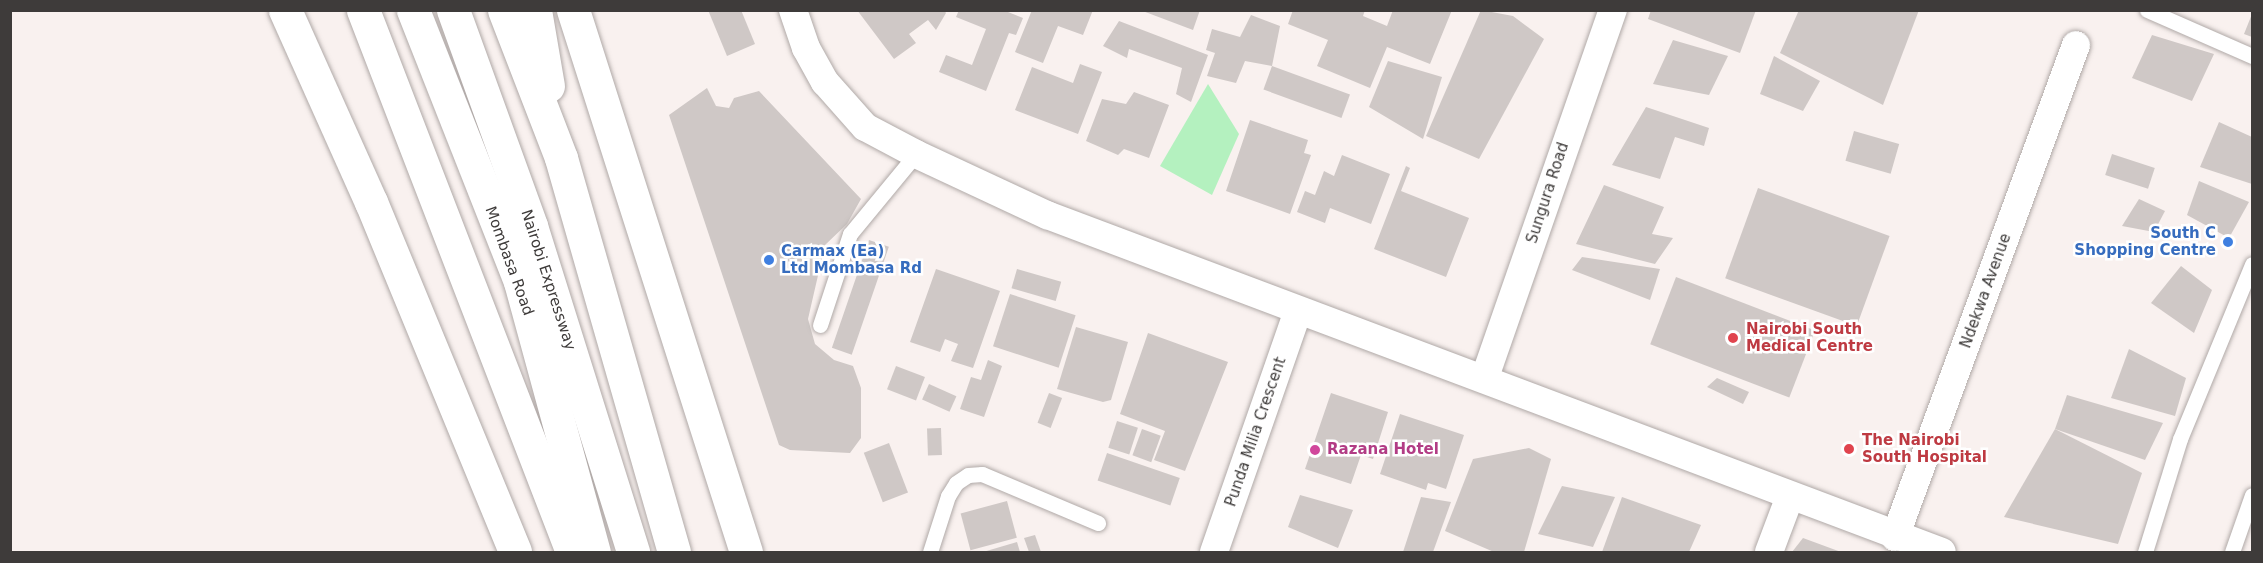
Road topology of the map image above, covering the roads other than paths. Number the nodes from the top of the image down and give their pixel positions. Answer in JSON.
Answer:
{"nodes":[{"id":1,"x":285,"y":10,"type":"edge"},
{"id":2,"x":363,"y":10,"type":"edge"},
{"id":3,"x":413,"y":10,"type":"edge"},
{"id":4,"x":453,"y":10,"type":"edge"},
{"id":5,"x":504,"y":10,"type":"edge"},
{"id":6,"x":535,"y":10,"type":"edge"},
{"id":7,"x":573,"y":10,"type":"edge"},
{"id":8,"x":793,"y":10,"type":"edge"},
{"id":9,"x":1613,"y":10,"type":"edge"},
{"id":10,"x":2147,"y":10,"type":"edge"},
{"id":11,"x":2076,"y":45,"type":"dead end"},
{"id":12,"x":2253,"y":56,"type":"edge"},
{"id":13,"x":916,"y":154,"type":"junction"},
{"id":14,"x":561,"y":158,"type":"junction"},
{"id":15,"x":2253,"y":264,"type":"edge"},
{"id":16,"x":1298,"y":311,"type":"junction"},
{"id":17,"x":820,"y":325,"type":"dead end"},
{"id":18,"x":1485,"y":377,"type":"junction"},
{"id":19,"x":2253,"y":495,"type":"edge"},
{"id":20,"x":1790,"y":496,"type":"junction"},
{"id":21,"x":1098,"y":523,"type":"dead end"},
{"id":22,"x":1895,"y":537,"type":"junction"},
{"id":23,"x":515,"y":552,"type":"edge"},
{"id":24,"x":572,"y":552,"type":"edge"},
{"id":25,"x":594,"y":552,"type":"edge"},
{"id":26,"x":633,"y":552,"type":"edge"},
{"id":27,"x":674,"y":552,"type":"edge"},
{"id":28,"x":746,"y":552,"type":"edge"},
{"id":29,"x":930,"y":552,"type":"edge"},
{"id":30,"x":1214,"y":552,"type":"edge"},
{"id":31,"x":1768,"y":552,"type":"edge"},
{"id":32,"x":1942,"y":552,"type":"edge"},
{"id":33,"x":2145,"y":552,"type":"edge"},
{"id":34,"x":2232,"y":552,"type":"edge"}],
"edges":[{"from":1,"to":23,"type":"highway"},
{"from":2,"to":24,"type":"highway"},
{"from":3,"to":25,"type":"highway","name":"Mombasa Road"},
{"from":4,"to":26,"type":"highway","name":"Nairobi Expressway"},
{"from":5,"to":14,"type":"highway"},
{"from":6,"to":14,"type":"highway"},
{"from":7,"to":28,"type":"highway"},
{"from":8,"to":13,"type":"street"},
{"from":9,"to":18,"type":"street","name":"Sungura Road"},
{"from":10,"to":12,"type":"lane"},
{"from":11,"to":22,"type":"street","name":"Ndekwa Avenue"},
{"from":13,"to":16,"type":"street"},
{"from":13,"to":17,"type":"lane"},
{"from":14,"to":27,"type":"highway"},
{"from":15,"to":33,"type":"lane"},
{"from":16,"to":18,"type":"street"},
{"from":16,"to":30,"type":"street","name":"Punda Milia Crescent"},
{"from":18,"to":20,"type":"street"},
{"from":19,"to":34,"type":"lane"},
{"from":20,"to":22,"type":"street"},
{"from":20,"to":31,"type":"street"},
{"from":21,"to":29,"type":"lane"},
{"from":22,"to":32,"type":"street"}]}
